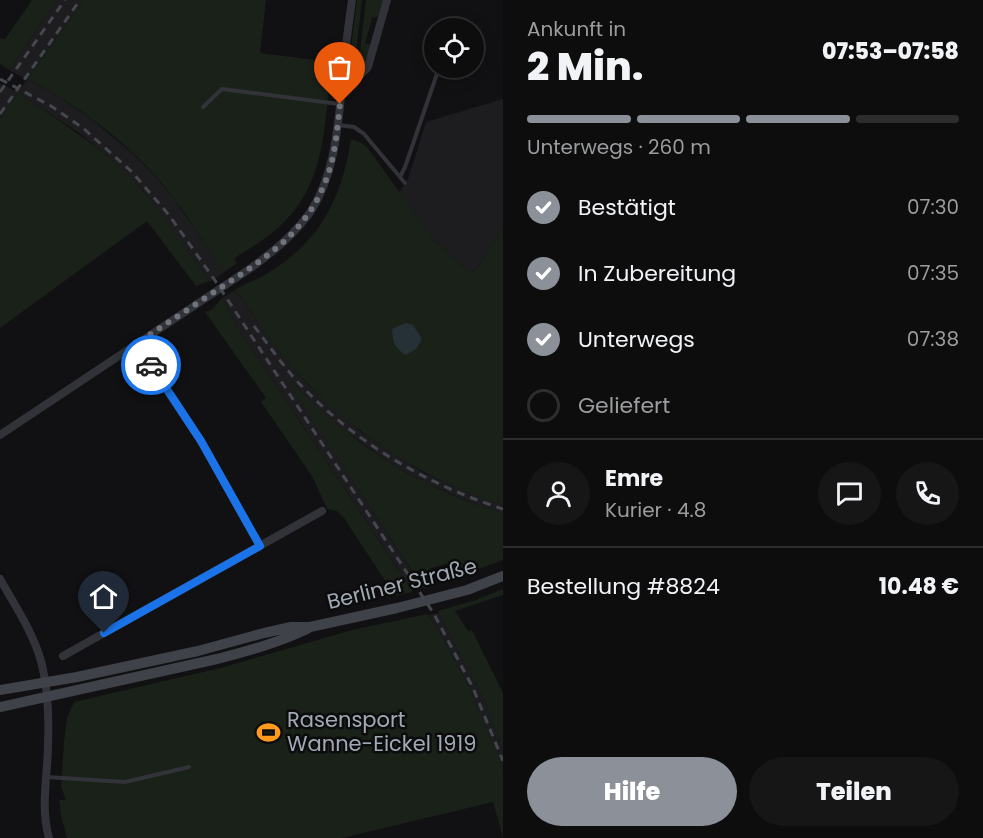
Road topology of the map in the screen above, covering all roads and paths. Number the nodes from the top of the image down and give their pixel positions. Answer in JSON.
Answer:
{"nodes":[{"id":1,"x":352,"y":0,"type":"edge"},
{"id":2,"x":387,"y":0,"type":"edge"},
{"id":3,"x":343,"y":78,"type":"junction"},
{"id":4,"x":436,"y":78,"type":"edge"},
{"id":5,"x":340,"y":104,"type":"junction"},
{"id":6,"x":203,"y":107,"type":"dead end"},
{"id":7,"x":337,"y":125,"type":"junction"},
{"id":8,"x":400,"y":177,"type":"junction"},
{"id":9,"x":405,"y":183,"type":"dead end"},
{"id":10,"x":136,"y":344,"type":"junction"},
{"id":11,"x":0,"y":435,"type":"edge"},
{"id":12,"x":322,"y":511,"type":"dead end"},
{"id":13,"x":260,"y":546,"type":"junction"},
{"id":14,"x":503,"y":576,"type":"edge"},
{"id":15,"x":0,"y":579,"type":"edge"},
{"id":16,"x":310,"y":627,"type":"junction"},
{"id":17,"x":63,"y":656,"type":"dead end"},
{"id":18,"x":45,"y":682,"type":"junction"},
{"id":19,"x":0,"y":690,"type":"edge"},
{"id":20,"x":47,"y":695,"type":"junction"},
{"id":21,"x":0,"y":706,"type":"edge"},
{"id":22,"x":189,"y":767,"type":"dead end"},
{"id":23,"x":46,"y":777,"type":"junction"},
{"id":24,"x":49,"y":838,"type":"edge"}],
"edges":[{"from":1,"to":3,"type":"street"},
{"from":2,"to":3,"type":"street"},
{"from":3,"to":5,"type":"street"},
{"from":4,"to":8,"type":"lane"},
{"from":5,"to":6,"type":"lane"},
{"from":5,"to":7,"type":"street"},
{"from":7,"to":8,"type":"lane"},
{"from":7,"to":10,"type":"street"},
{"from":8,"to":9,"type":"lane"},
{"from":10,"to":11,"type":"street"},
{"from":10,"to":13,"type":"street"},
{"from":12,"to":13,"type":"street"},
{"from":13,"to":17,"type":"street"},
{"from":14,"to":16,"type":"main road","name":"Berliner Straße"},
{"from":15,"to":18,"type":"street"},
{"from":16,"to":18,"type":"main road","name":"Berliner Straße"},
{"from":16,"to":20,"type":"main road","name":"Berliner Straße"},
{"from":18,"to":19,"type":"main road","name":"Berliner Straße"},
{"from":18,"to":20,"type":"street"},
{"from":20,"to":21,"type":"main road","name":"Berliner Straße"},
{"from":20,"to":23,"type":"street"},
{"from":22,"to":23,"type":"lane"},
{"from":23,"to":24,"type":"street"}]}
